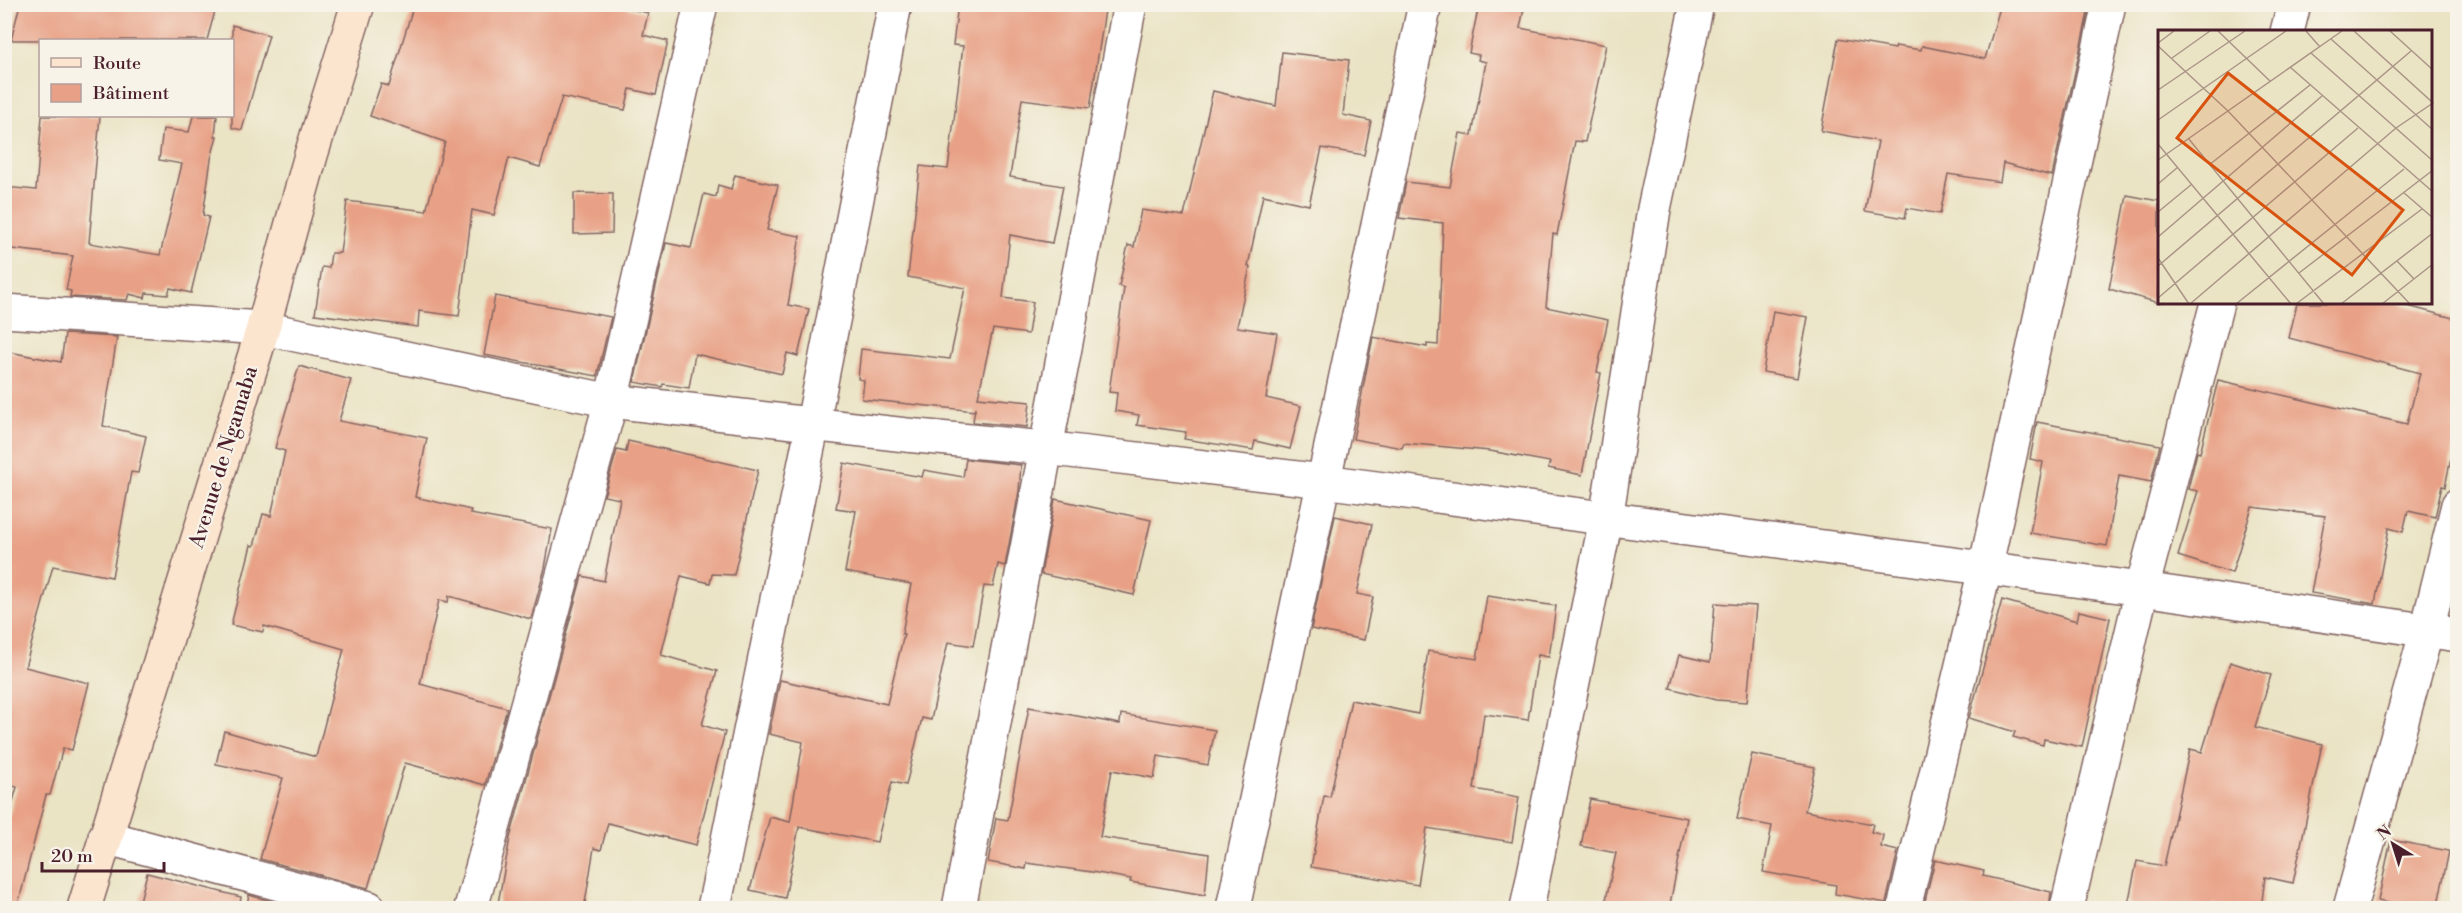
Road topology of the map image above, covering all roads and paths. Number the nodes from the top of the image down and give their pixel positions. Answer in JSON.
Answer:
{"nodes":[{"id":1,"x":358,"y":4,"type":"edge"},
{"id":2,"x":701,"y":4,"type":"edge"},
{"id":3,"x":895,"y":4,"type":"edge"},
{"id":4,"x":1130,"y":4,"type":"edge"},
{"id":5,"x":1425,"y":4,"type":"edge"},
{"id":6,"x":1697,"y":4,"type":"edge"},
{"id":7,"x":2109,"y":4,"type":"edge"},
{"id":8,"x":2294,"y":4,"type":"edge"},
{"id":9,"x":2288,"y":30,"type":"edge"},
{"id":10,"x":2217,"y":304,"type":"edge"},
{"id":11,"x":4,"y":310,"type":"edge"},
{"id":12,"x":263,"y":328,"type":"junction"},
{"id":13,"x":611,"y":401,"type":"junction"},
{"id":14,"x":813,"y":423,"type":"junction"},
{"id":15,"x":1045,"y":448,"type":"junction"},
{"id":16,"x":1323,"y":482,"type":"junction"},
{"id":17,"x":2457,"y":505,"type":"edge"},
{"id":18,"x":1606,"y":519,"type":"junction"},
{"id":19,"x":1985,"y":570,"type":"junction"},
{"id":20,"x":2142,"y":590,"type":"junction"},
{"id":21,"x":2442,"y":632,"type":"edge"},
{"id":22,"x":105,"y":837,"type":"junction"},
{"id":23,"x":84,"y":909,"type":"edge"},
{"id":24,"x":369,"y":909,"type":"edge"},
{"id":25,"x":471,"y":909,"type":"edge"},
{"id":26,"x":714,"y":909,"type":"edge"},
{"id":27,"x":959,"y":909,"type":"edge"},
{"id":28,"x":1233,"y":909,"type":"edge"},
{"id":29,"x":1527,"y":909,"type":"edge"},
{"id":30,"x":1904,"y":909,"type":"edge"},
{"id":31,"x":2067,"y":909,"type":"edge"},
{"id":32,"x":2350,"y":909,"type":"edge"}],
"edges":[{"from":1,"to":12,"type":"street","name":"Avenue de Ngamaba"},
{"from":2,"to":13,"type":"street"},
{"from":3,"to":14,"type":"street"},
{"from":4,"to":15,"type":"street"},
{"from":5,"to":16,"type":"street"},
{"from":6,"to":18,"type":"street"},
{"from":7,"to":19,"type":"street"},
{"from":8,"to":9,"type":"street"},
{"from":10,"to":20,"type":"street"},
{"from":11,"to":12,"type":"street"},
{"from":12,"to":13,"type":"street"},
{"from":12,"to":22,"type":"street","name":"Avenue de Ngamaba"},
{"from":13,"to":14,"type":"street"},
{"from":13,"to":25,"type":"street"},
{"from":14,"to":15,"type":"street"},
{"from":14,"to":26,"type":"street"},
{"from":15,"to":16,"type":"street"},
{"from":15,"to":27,"type":"street"},
{"from":16,"to":18,"type":"street"},
{"from":16,"to":28,"type":"street"},
{"from":17,"to":21,"type":"street"},
{"from":18,"to":19,"type":"street"},
{"from":18,"to":29,"type":"street"},
{"from":19,"to":20,"type":"street"},
{"from":19,"to":30,"type":"street"},
{"from":20,"to":21,"type":"street"},
{"from":20,"to":31,"type":"street"},
{"from":21,"to":32,"type":"street"},
{"from":22,"to":23,"type":"street","name":"Avenue de Ngamaba"},
{"from":22,"to":24,"type":"street"}]}
